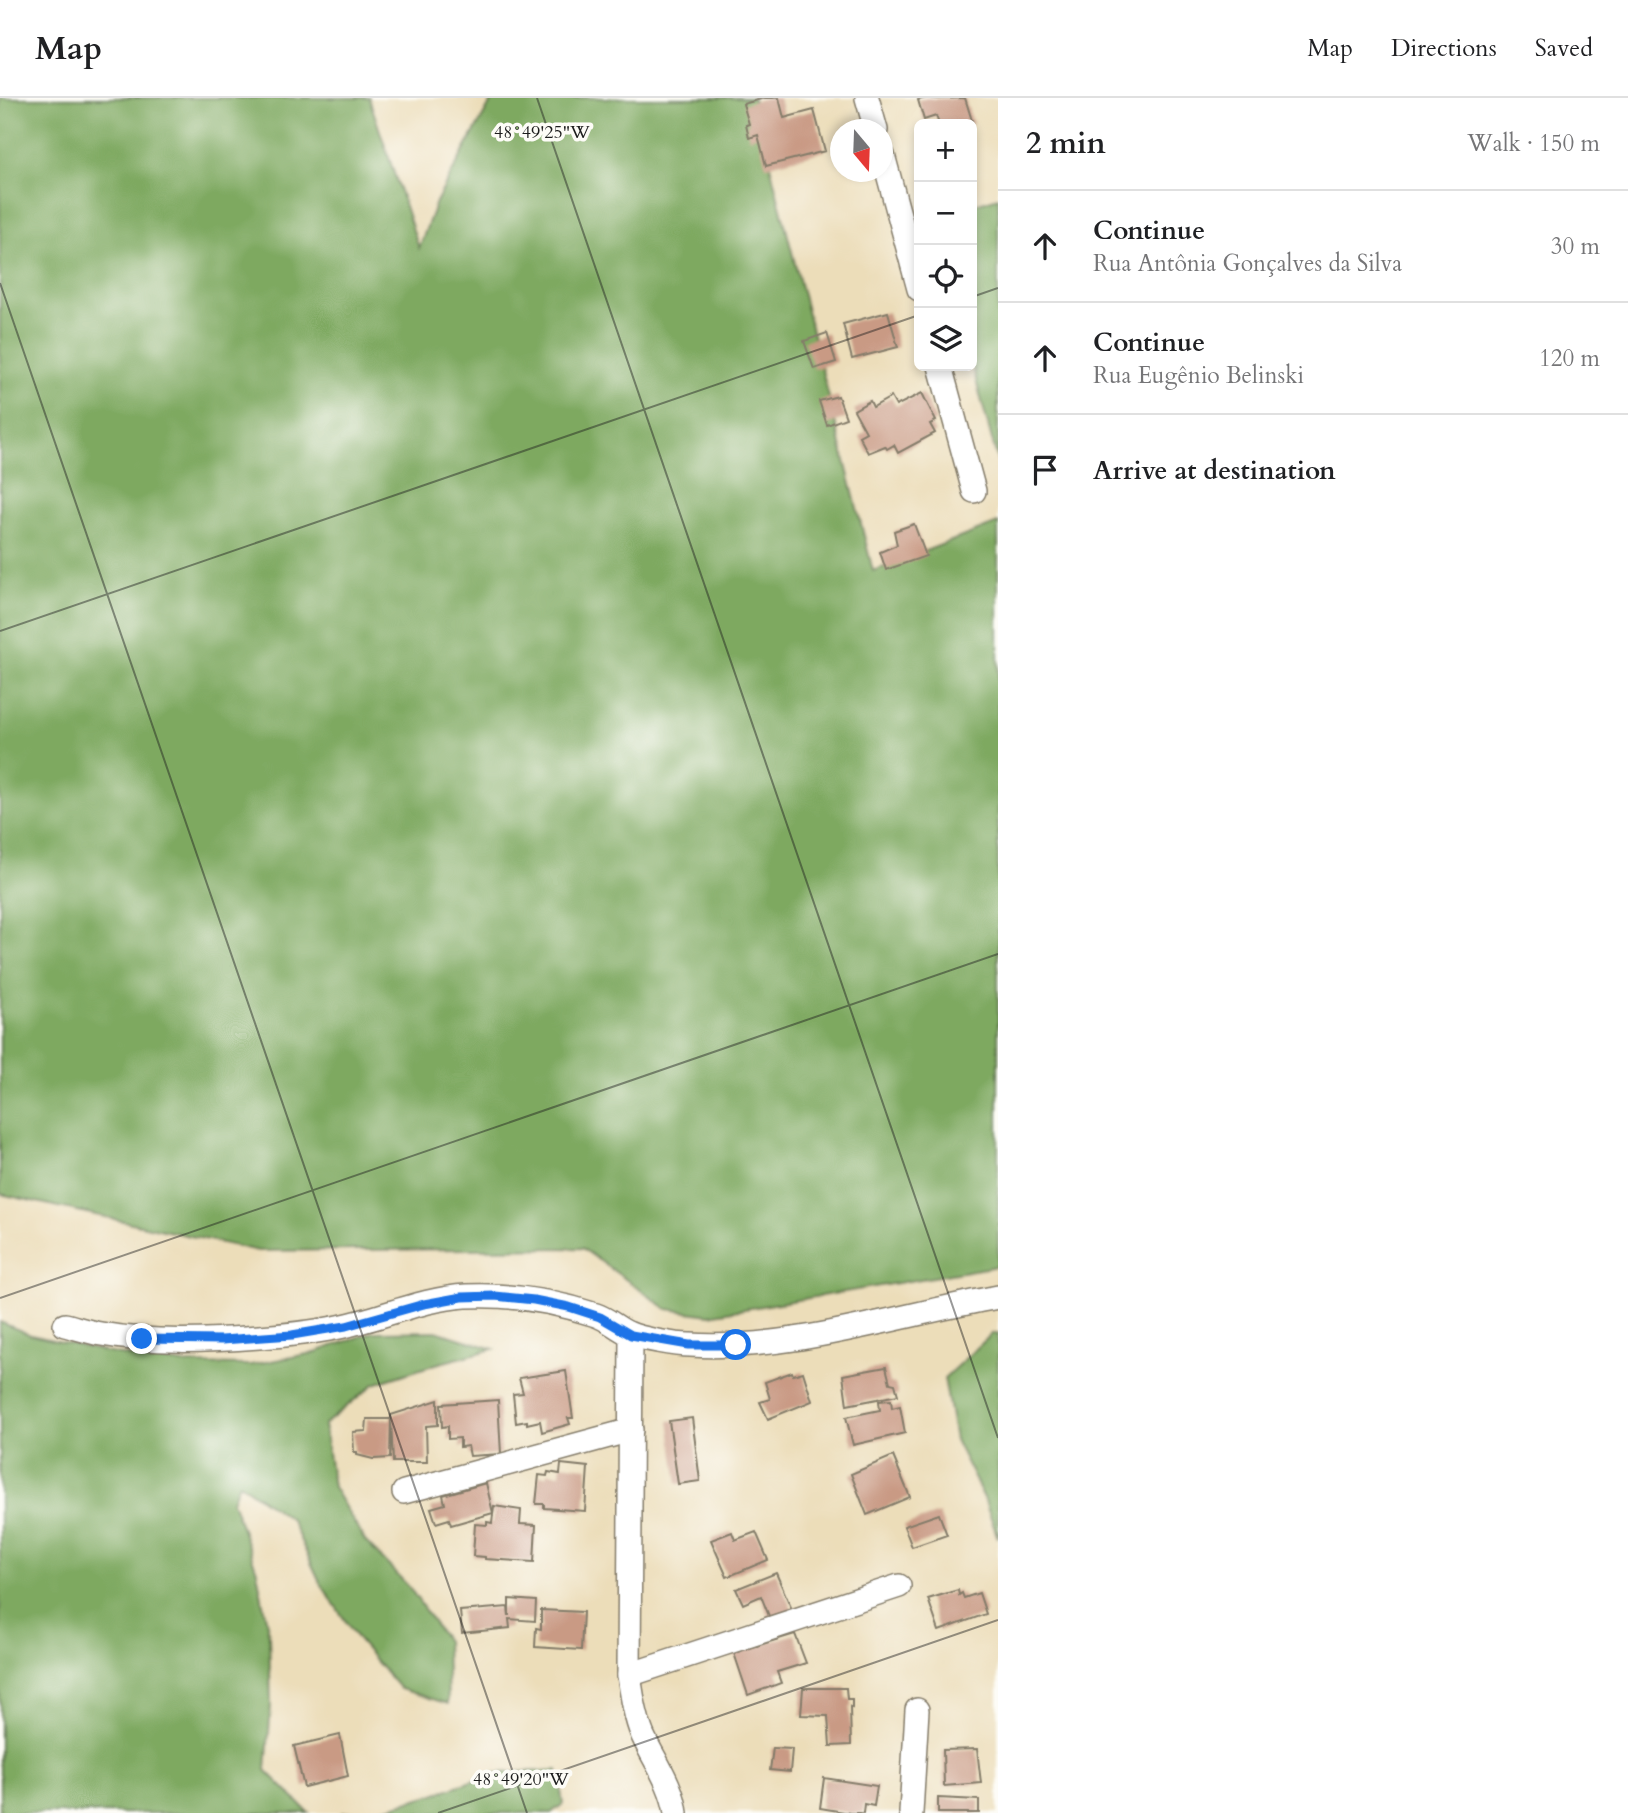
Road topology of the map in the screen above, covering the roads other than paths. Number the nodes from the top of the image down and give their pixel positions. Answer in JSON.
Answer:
{"nodes":[{"id":1,"x":867,"y":98,"type":"edge"},
{"id":2,"x":873,"y":119,"type":"edge"},
{"id":3,"x":890,"y":182,"type":"edge"},
{"id":4,"x":914,"y":270,"type":"edge"},
{"id":5,"x":941,"y":371,"type":"edge"},
{"id":6,"x":974,"y":491,"type":"dead end"},
{"id":7,"x":998,"y":1297,"type":"edge"},
{"id":8,"x":65,"y":1325,"type":"dead end"},
{"id":9,"x":631,"y":1335,"type":"junction"},
{"id":10,"x":631,"y":1430,"type":"junction"},
{"id":11,"x":404,"y":1492,"type":"dead end"},
{"id":12,"x":899,"y":1586,"type":"dead end"},
{"id":13,"x":629,"y":1675,"type":"junction"},
{"id":14,"x":917,"y":1710,"type":"dead end"},
{"id":15,"x":676,"y":1813,"type":"edge"},
{"id":16,"x":911,"y":1813,"type":"edge"}],
"edges":[{"from":1,"to":2,"type":"street"},
{"from":3,"to":4,"type":"street"},
{"from":5,"to":6,"type":"street"},
{"from":7,"to":9,"type":"street"},
{"from":8,"to":9,"type":"street"},
{"from":9,"to":10,"type":"street"},
{"from":10,"to":11,"type":"street"},
{"from":10,"to":13,"type":"street"},
{"from":12,"to":13,"type":"street"},
{"from":13,"to":15,"type":"street"},
{"from":14,"to":16,"type":"street"}]}
